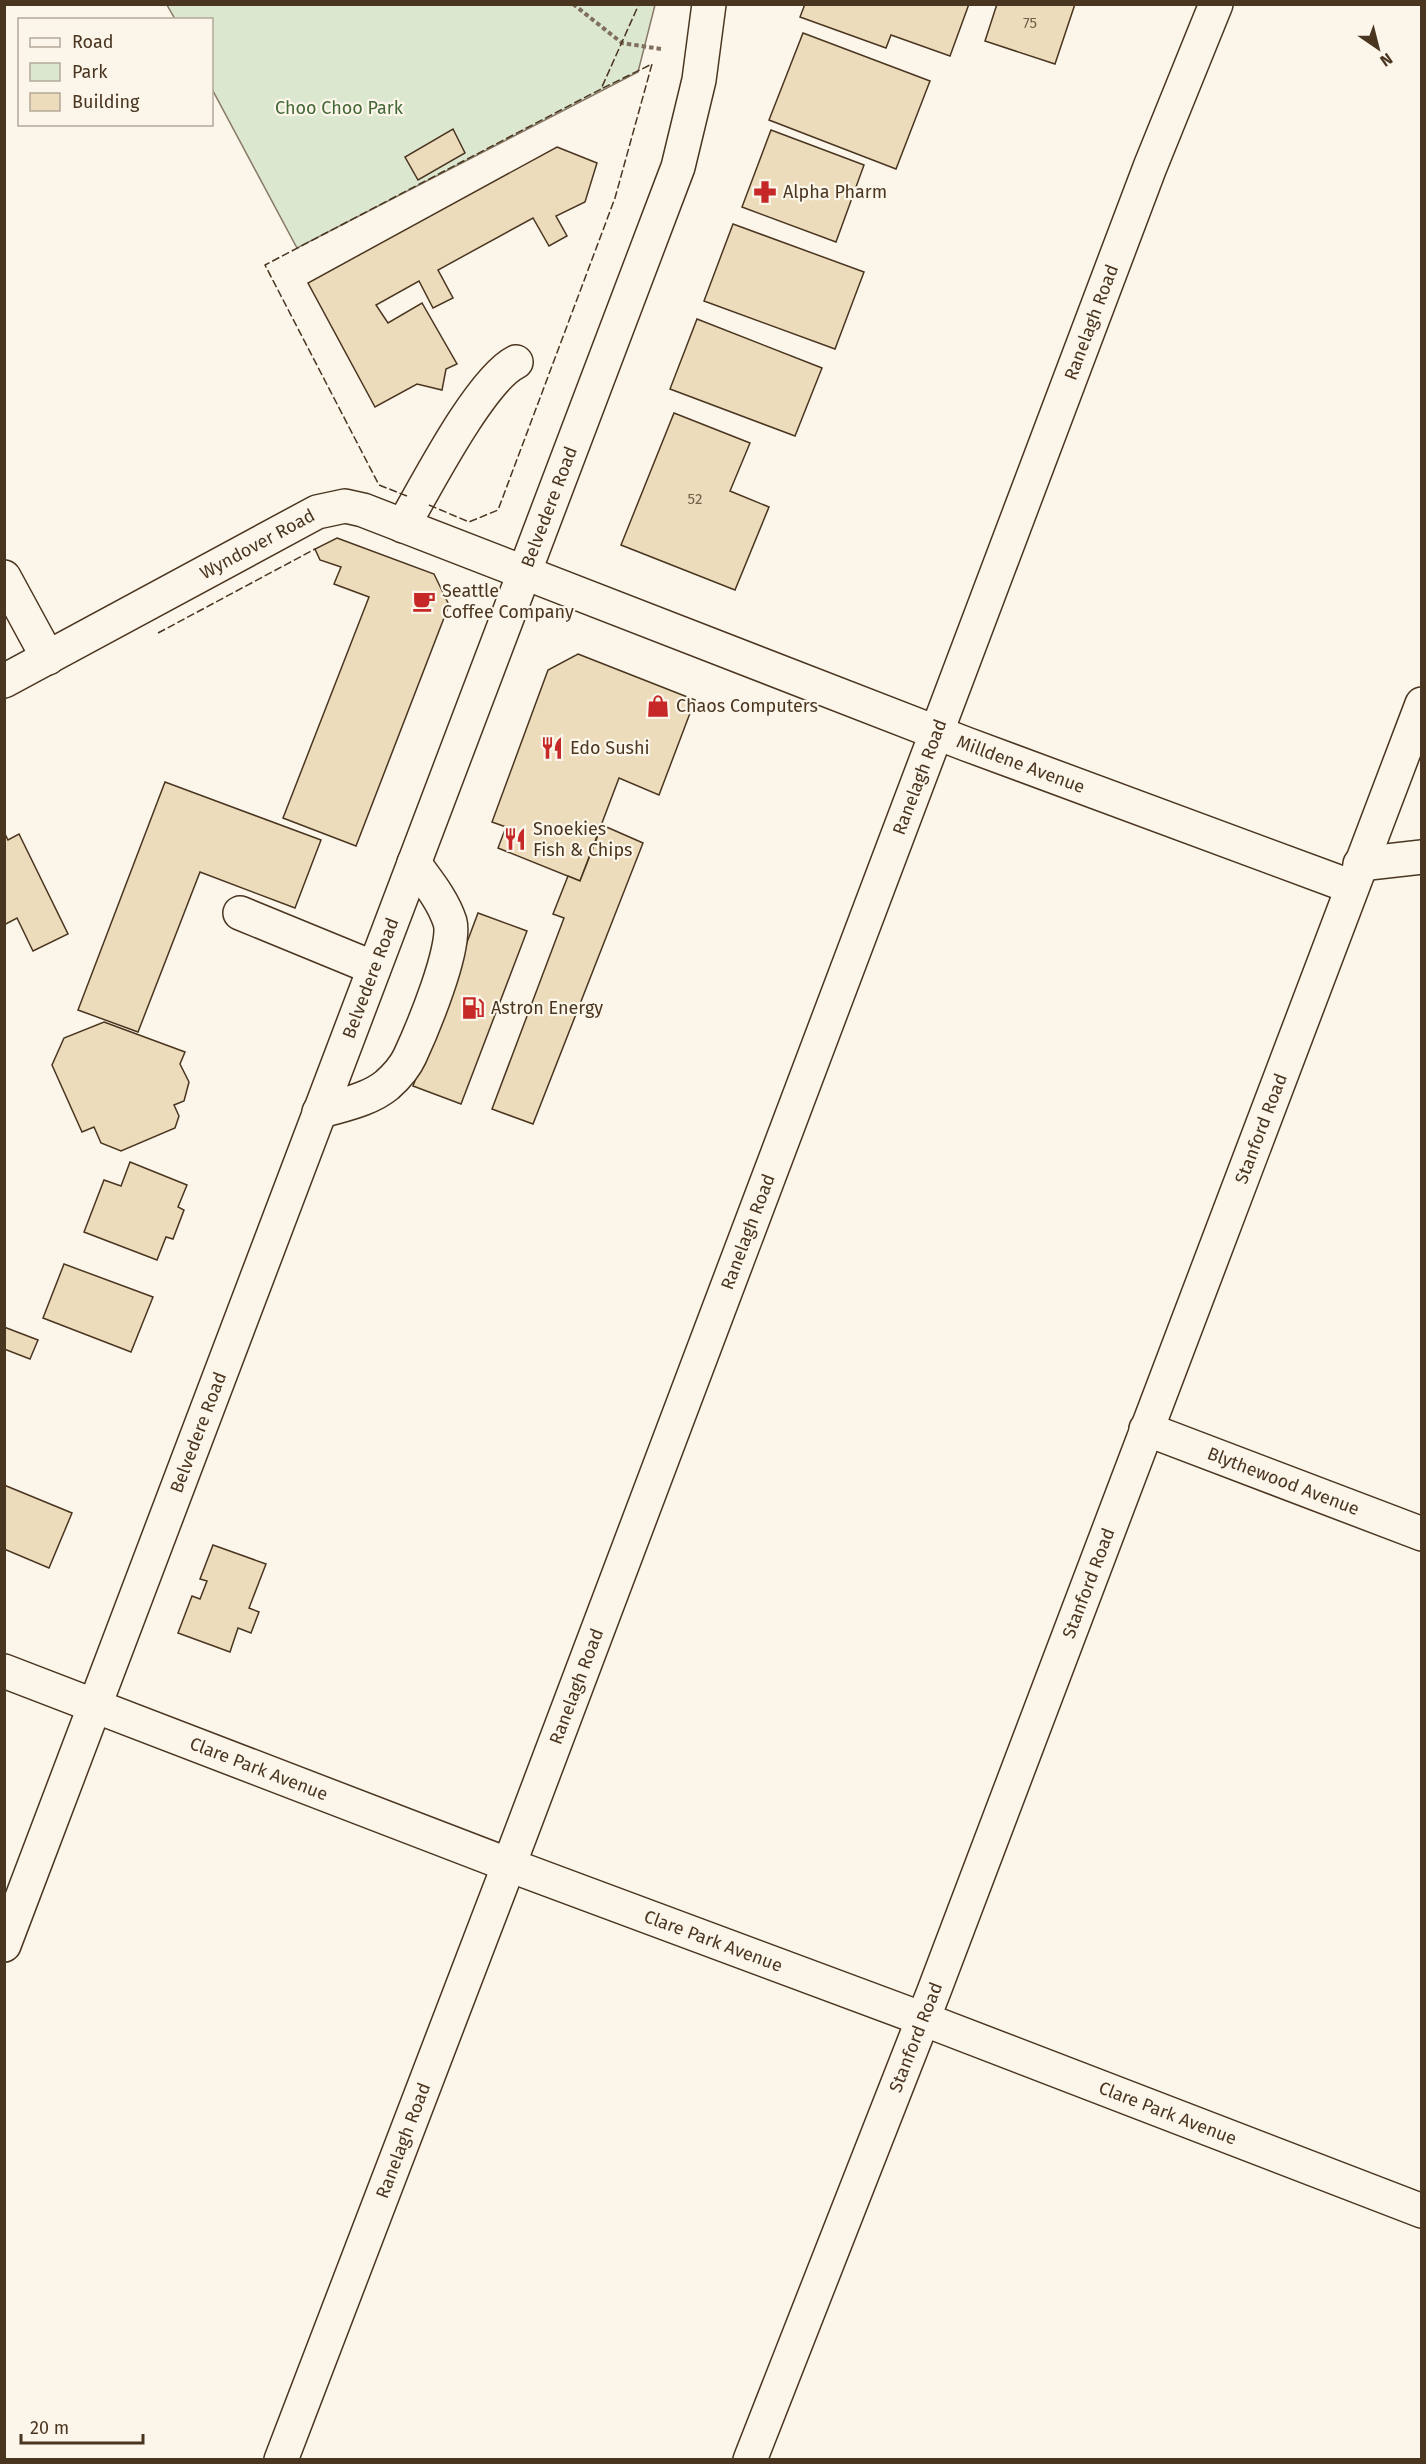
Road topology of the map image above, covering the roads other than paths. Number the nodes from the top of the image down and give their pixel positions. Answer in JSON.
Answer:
{"nodes":[{"id":1,"x":709,"y":4,"type":"edge"},
{"id":2,"x":1216,"y":4,"type":"edge"},
{"id":3,"x":516,"y":362,"type":"dead end"},
{"id":4,"x":403,"y":526,"type":"junction"},
{"id":5,"x":523,"y":573,"type":"junction"},
{"id":6,"x":4,"y":577,"type":"edge"},
{"id":7,"x":48,"y":658,"type":"junction"},
{"id":8,"x":4,"y":681,"type":"edge"},
{"id":9,"x":1422,"y":704,"type":"edge"},
{"id":10,"x":938,"y":733,"type":"junction"},
{"id":11,"x":1422,"y":857,"type":"edge"},
{"id":12,"x":414,"y":863,"type":"junction"},
{"id":13,"x":1356,"y":876,"type":"junction"},
{"id":14,"x":240,"y":913,"type":"dead end"},
{"id":15,"x":374,"y":968,"type":"junction"},
{"id":16,"x":319,"y":1112,"type":"junction"},
{"id":17,"x":1146,"y":1429,"type":"junction"},
{"id":18,"x":1422,"y":1534,"type":"edge"},
{"id":19,"x":4,"y":1671,"type":"edge"},
{"id":20,"x":96,"y":1707,"type":"junction"},
{"id":21,"x":509,"y":1865,"type":"junction"},
{"id":22,"x":4,"y":1946,"type":"edge"},
{"id":23,"x":922,"y":2019,"type":"junction"},
{"id":24,"x":1422,"y":2211,"type":"edge"},
{"id":25,"x":281,"y":2460,"type":"edge"},
{"id":26,"x":750,"y":2460,"type":"edge"}],
"edges":[{"from":1,"to":5,"type":"street","name":"Belvedere Road"},
{"from":2,"to":10,"type":"street","name":"Ranelagh Road"},
{"from":3,"to":4,"type":"street"},
{"from":4,"to":5,"type":"street","name":"Wyndover Road"},
{"from":4,"to":7,"type":"street","name":"Wyndover Road"},
{"from":5,"to":10,"type":"street","name":"Milldene Avenue"},
{"from":5,"to":12,"type":"street","name":"Belvedere Road"},
{"from":6,"to":7,"type":"street"},
{"from":7,"to":8,"type":"street","name":"Wyndover Road"},
{"from":9,"to":13,"type":"street","name":"Stanford Road"},
{"from":10,"to":13,"type":"street","name":"Milldene Avenue"},
{"from":10,"to":21,"type":"street","name":"Ranelagh Road"},
{"from":11,"to":13,"type":"street","name":"Milldene Avenue"},
{"from":12,"to":15,"type":"street","name":"Belvedere Road"},
{"from":12,"to":16,"type":"street"},
{"from":13,"to":17,"type":"street","name":"Stanford Road"},
{"from":14,"to":15,"type":"street"},
{"from":15,"to":16,"type":"street","name":"Belvedere Road"},
{"from":16,"to":20,"type":"street","name":"Belvedere Road"},
{"from":17,"to":18,"type":"street","name":"Blythewood Avenue"},
{"from":17,"to":23,"type":"street","name":"Stanford Road"},
{"from":19,"to":20,"type":"street","name":"Clare Park Avenue"},
{"from":20,"to":21,"type":"street","name":"Clare Park Avenue"},
{"from":20,"to":22,"type":"street","name":"Belvedere Road"},
{"from":21,"to":23,"type":"street","name":"Clare Park Avenue"},
{"from":21,"to":25,"type":"street","name":"Ranelagh Road"},
{"from":23,"to":24,"type":"street","name":"Clare Park Avenue"},
{"from":23,"to":26,"type":"street","name":"Stanford Road"}]}
